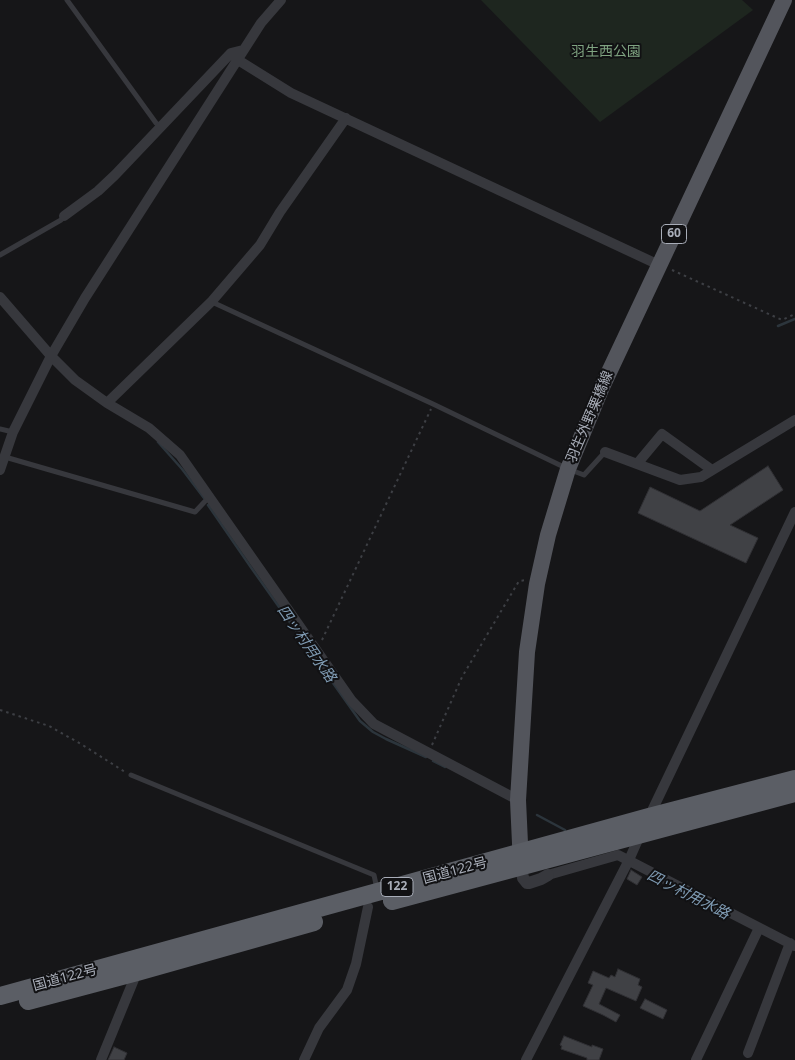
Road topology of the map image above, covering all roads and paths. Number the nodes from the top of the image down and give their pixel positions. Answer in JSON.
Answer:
{"nodes":[{"id":1,"x":67,"y":0,"type":"edge"},
{"id":2,"x":281,"y":0,"type":"edge"},
{"id":3,"x":784,"y":0,"type":"edge"},
{"id":4,"x":243,"y":50,"type":"junction"},
{"id":5,"x":238,"y":60,"type":"junction"},
{"id":6,"x":346,"y":118,"type":"junction"},
{"id":7,"x":161,"y":127,"type":"junction"},
{"id":8,"x":64,"y":216,"type":"joint"},
{"id":9,"x":0,"y":255,"type":"edge"},
{"id":10,"x":660,"y":265,"type":"junction"},
{"id":11,"x":0,"y":297,"type":"edge"},
{"id":12,"x":212,"y":301,"type":"junction"},
{"id":13,"x":795,"y":314,"type":"edge"},
{"id":14,"x":51,"y":356,"type":"junction"},
{"id":15,"x":107,"y":403,"type":"junction"},
{"id":16,"x":433,"y":404,"type":"junction"},
{"id":17,"x":795,"y":420,"type":"edge"},
{"id":18,"x":0,"y":429,"type":"edge"},
{"id":19,"x":13,"y":432,"type":"junction"},
{"id":20,"x":604,"y":452,"type":"joint"},
{"id":21,"x":4,"y":457,"type":"junction"},
{"id":22,"x":637,"y":464,"type":"junction"},
{"id":23,"x":568,"y":469,"type":"junction"},
{"id":24,"x":0,"y":470,"type":"edge"},
{"id":25,"x":712,"y":470,"type":"junction"},
{"id":26,"x":209,"y":497,"type":"junction"},
{"id":27,"x":795,"y":512,"type":"edge"},
{"id":28,"x":539,"y":576,"type":"junction"},
{"id":29,"x":317,"y":651,"type":"junction"},
{"id":30,"x":0,"y":710,"type":"edge"},
{"id":31,"x":428,"y":754,"type":"junction"},
{"id":32,"x":131,"y":776,"type":"joint"},
{"id":33,"x":795,"y":779,"type":"edge"},
{"id":34,"x":795,"y":793,"type":"edge"},
{"id":35,"x":518,"y":800,"type":"junction"},
{"id":36,"x":649,"y":817,"type":"junction"},
{"id":37,"x":640,"y":835,"type":"junction"},
{"id":38,"x":520,"y":860,"type":"junction"},
{"id":39,"x":628,"y":860,"type":"junction"},
{"id":40,"x":548,"y":874,"type":"joint"},
{"id":41,"x":372,"y":900,"type":"junction"},
{"id":42,"x":759,"y":928,"type":"junction"},
{"id":43,"x":793,"y":945,"type":"edge"},
{"id":44,"x":137,"y":972,"type":"junction"},
{"id":45,"x":0,"y":996,"type":"edge"},
{"id":46,"x":0,"y":1008,"type":"edge"},
{"id":47,"x":746,"y":1056,"type":"edge"},
{"id":48,"x":101,"y":1060,"type":"edge"},
{"id":49,"x":304,"y":1060,"type":"edge"},
{"id":50,"x":526,"y":1060,"type":"edge"},
{"id":51,"x":696,"y":1060,"type":"edge"}],
"edges":[{"from":1,"to":7,"type":"lane"},
{"from":2,"to":4,"type":"street"},
{"from":3,"to":10,"type":"main road","name":"羽生外野栗橋線","number":"60"},
{"from":4,"to":5,"type":"street"},
{"from":4,"to":7,"type":"street"},
{"from":5,"to":6,"type":"street"},
{"from":5,"to":14,"type":"street"},
{"from":6,"to":10,"type":"street"},
{"from":6,"to":12,"type":"street"},
{"from":7,"to":8,"type":"street"},
{"from":8,"to":9,"type":"lane"},
{"from":10,"to":13,"type":"path"},
{"from":10,"to":23,"type":"main road","name":"羽生外野栗橋線","number":"60"},
{"from":11,"to":14,"type":"street"},
{"from":12,"to":15,"type":"street"},
{"from":12,"to":16,"type":"lane"},
{"from":14,"to":15,"type":"street"},
{"from":14,"to":19,"type":"street"},
{"from":15,"to":26,"type":"street"},
{"from":16,"to":23,"type":"lane"},
{"from":16,"to":29,"type":"path"},
{"from":17,"to":25,"type":"street"},
{"from":18,"to":19,"type":"lane"},
{"from":19,"to":21,"type":"street"},
{"from":20,"to":22,"type":"street"},
{"from":20,"to":23,"type":"lane"},
{"from":21,"to":24,"type":"street"},
{"from":21,"to":26,"type":"lane"},
{"from":22,"to":25,"type":"street"},
{"from":22,"to":25,"type":"street"},
{"from":23,"to":28,"type":"main road","name":"羽生外野栗橋線","number":"60"},
{"from":26,"to":29,"type":"street"},
{"from":27,"to":36,"type":"street"},
{"from":28,"to":31,"type":"path"},
{"from":28,"to":35,"type":"main road","name":"羽生外野栗橋線","number":"60"},
{"from":29,"to":31,"type":"street"},
{"from":30,"to":32,"type":"path"},
{"from":31,"to":35,"type":"street"},
{"from":32,"to":41,"type":"lane"},
{"from":33,"to":36,"type":"highway","name":"国道122号","number":"122"},
{"from":34,"to":37,"type":"highway","name":"国道122号","number":"122"},
{"from":35,"to":38,"type":"main road","name":"羽生外野栗橋線","number":"60"},
{"from":36,"to":38,"type":"highway","name":"国道122号","number":"122"},
{"from":37,"to":38,"type":"highway","name":"国道122号","number":"122"},
{"from":37,"to":39,"type":"street"},
{"from":38,"to":40,"type":"street"},
{"from":38,"to":41,"type":"highway","name":"国道122号","number":"122"},
{"from":39,"to":40,"type":"street"},
{"from":39,"to":42,"type":"street"},
{"from":39,"to":50,"type":"street"},
{"from":41,"to":44,"type":"highway","name":"国道122号","number":"122"},
{"from":41,"to":45,"type":"highway","name":"国道122号","number":"122"},
{"from":41,"to":49,"type":"street"},
{"from":42,"to":43,"type":"street"},
{"from":42,"to":51,"type":"street"},
{"from":43,"to":47,"type":"street"},
{"from":44,"to":46,"type":"highway","name":"国道122号","number":"122"},
{"from":44,"to":48,"type":"street"}]}
